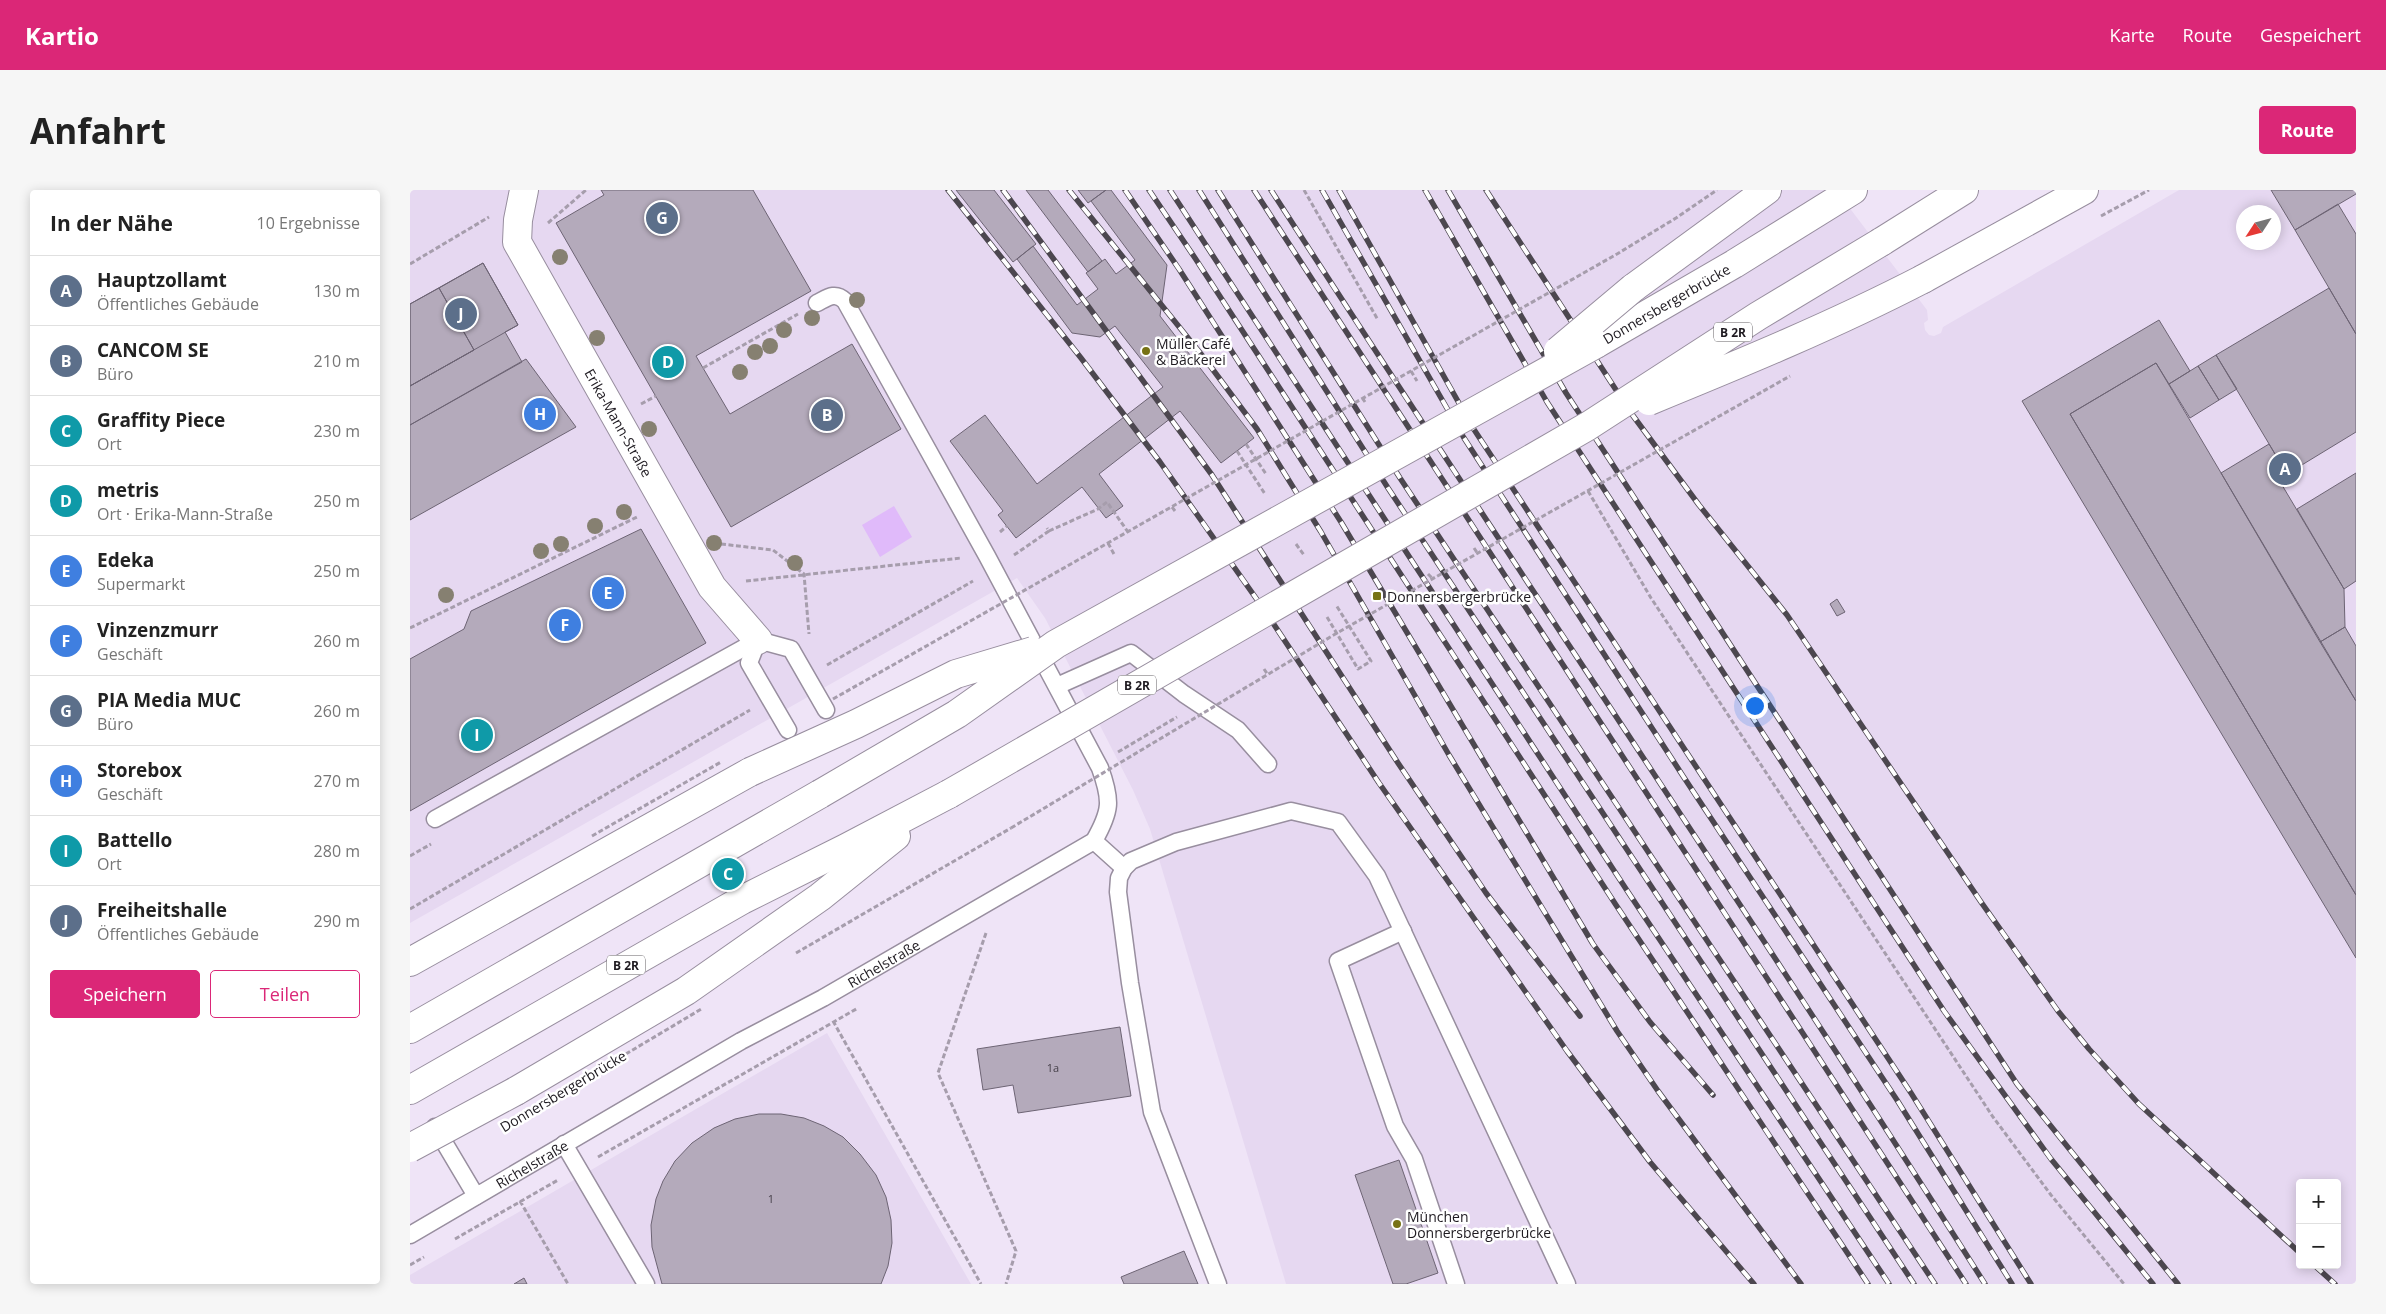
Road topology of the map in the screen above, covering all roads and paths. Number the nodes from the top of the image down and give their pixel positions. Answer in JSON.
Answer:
{"nodes":[{"id":1,"x":524,"y":190,"type":"edge"},
{"id":2,"x":586,"y":190,"type":"edge"},
{"id":3,"x":1304,"y":190,"type":"edge"},
{"id":4,"x":1717,"y":190,"type":"edge"},
{"id":5,"x":1767,"y":190,"type":"edge"},
{"id":6,"x":1853,"y":190,"type":"edge"},
{"id":7,"x":1964,"y":190,"type":"edge"},
{"id":8,"x":2084,"y":190,"type":"edge"},
{"id":9,"x":496,"y":213,"type":"dead end"},
{"id":10,"x":541,"y":229,"type":"dead end"},
{"id":11,"x":410,"y":264,"type":"edge"},
{"id":12,"x":817,"y":303,"type":"joint"},
{"id":13,"x":1378,"y":320,"type":"dead end"},
{"id":14,"x":703,"y":368,"type":"dead end"},
{"id":15,"x":1411,"y":371,"type":"junction"},
{"id":16,"x":1799,"y":372,"type":"dead end"},
{"id":17,"x":1417,"y":381,"type":"dead end"},
{"id":18,"x":1515,"y":387,"type":"junction"},
{"id":19,"x":634,"y":397,"type":"dead end"},
{"id":20,"x":639,"y":406,"type":"dead end"},
{"id":21,"x":1588,"y":426,"type":"junction"},
{"id":22,"x":1246,"y":444,"type":"dead end"},
{"id":23,"x":1257,"y":460,"type":"junction"},
{"id":24,"x":1266,"y":474,"type":"dead end"},
{"id":25,"x":1588,"y":491,"type":"junction"},
{"id":26,"x":665,"y":503,"type":"junction"},
{"id":27,"x":1172,"y":507,"type":"junction"},
{"id":28,"x":1175,"y":512,"type":"dead end"},
{"id":29,"x":1128,"y":532,"type":"junction"},
{"id":30,"x":716,"y":543,"type":"dead end"},
{"id":31,"x":1108,"y":543,"type":"junction"},
{"id":32,"x":1474,"y":548,"type":"dead end"},
{"id":33,"x":1014,"y":554,"type":"dead end"},
{"id":34,"x":1478,"y":554,"type":"junction"},
{"id":35,"x":1115,"y":556,"type":"dead end"},
{"id":36,"x":990,"y":562,"type":"junction"},
{"id":37,"x":804,"y":574,"type":"junction"},
{"id":38,"x":1428,"y":574,"type":"dead end"},
{"id":39,"x":1433,"y":580,"type":"junction"},
{"id":40,"x":712,"y":587,"type":"junction"},
{"id":41,"x":1327,"y":617,"type":"dead end"},
{"id":42,"x":975,"y":620,"type":"dead end"},
{"id":43,"x":410,"y":628,"type":"edge"},
{"id":44,"x":1337,"y":633,"type":"junction"},
{"id":45,"x":1356,"y":635,"type":"dead end"},
{"id":46,"x":758,"y":640,"type":"junction"},
{"id":47,"x":1056,"y":644,"type":"junction"},
{"id":48,"x":1264,"y":669,"type":"dead end"},
{"id":49,"x":1268,"y":675,"type":"junction"},
{"id":50,"x":808,"y":676,"type":"junction"},
{"id":51,"x":1056,"y":686,"type":"junction"},
{"id":52,"x":770,"y":698,"type":"junction"},
{"id":53,"x":1199,"y":704,"type":"junction"},
{"id":54,"x":826,"y":710,"type":"dead end"},
{"id":55,"x":788,"y":730,"type":"dead end"},
{"id":56,"x":1116,"y":752,"type":"dead end"},
{"id":57,"x":1268,"y":764,"type":"dead end"},
{"id":58,"x":949,"y":794,"type":"junction"},
{"id":59,"x":435,"y":819,"type":"dead end"},
{"id":60,"x":1094,"y":840,"type":"junction"},
{"id":61,"x":1124,"y":868,"type":"junction"},
{"id":62,"x":410,"y":909,"type":"edge"},
{"id":63,"x":994,"y":928,"type":"dead end"},
{"id":64,"x":1403,"y":931,"type":"junction"},
{"id":65,"x":986,"y":933,"type":"junction"},
{"id":66,"x":977,"y":938,"type":"dead end"},
{"id":67,"x":795,"y":953,"type":"dead end"},
{"id":68,"x":410,"y":962,"type":"edge"},
{"id":69,"x":822,"y":998,"type":"junction"},
{"id":70,"x":711,"y":1003,"type":"dead end"},
{"id":71,"x":860,"y":1007,"type":"dead end"},
{"id":72,"x":834,"y":1022,"type":"junction"},
{"id":73,"x":410,"y":1029,"type":"edge"},
{"id":74,"x":410,"y":1090,"type":"edge"},
{"id":75,"x":540,"y":1105,"type":"dead end"},
{"id":76,"x":435,"y":1126,"type":"dead end"},
{"id":77,"x":564,"y":1144,"type":"junction"},
{"id":78,"x":410,"y":1148,"type":"edge"},
{"id":79,"x":578,"y":1168,"type":"junction"},
{"id":80,"x":507,"y":1179,"type":"junction"},
{"id":81,"x":476,"y":1196,"type":"junction"},
{"id":82,"x":520,"y":1202,"type":"junction"},
{"id":83,"x":410,"y":1235,"type":"edge"},
{"id":84,"x":452,"y":1241,"type":"dead end"},
{"id":85,"x":427,"y":1256,"type":"dead end"},
{"id":86,"x":410,"y":1265,"type":"edge"},
{"id":87,"x":568,"y":1284,"type":"edge"},
{"id":88,"x":646,"y":1284,"type":"edge"},
{"id":89,"x":981,"y":1284,"type":"edge"},
{"id":90,"x":1006,"y":1284,"type":"edge"},
{"id":91,"x":1218,"y":1284,"type":"edge"},
{"id":92,"x":1456,"y":1284,"type":"edge"},
{"id":93,"x":1567,"y":1284,"type":"edge"},
{"id":94,"x":2124,"y":1284,"type":"edge"}],
"edges":[{"from":1,"to":26,"type":"main road","name":"Erika-Mann-Straße"},
{"from":2,"to":10,"type":"path"},
{"from":3,"to":13,"type":"path"},
{"from":4,"to":15,"type":"path","bridge":true},
{"from":5,"to":18,"type":"main road","bridge":true},
{"from":6,"to":18,"type":"main road","name":"Donnersbergerbrücke","bridge":true},
{"from":7,"to":21,"type":"main road","number":"B 2R","bridge":true},
{"from":8,"to":21,"type":"main road","bridge":true},
{"from":9,"to":11,"type":"path"},
{"from":12,"to":14,"type":"path"},
{"from":12,"to":36,"type":"lane"},
{"from":15,"to":17,"type":"path"},
{"from":15,"to":23,"type":"path","bridge":true},
{"from":16,"to":25,"type":"path","bridge":true},
{"from":18,"to":47,"type":"main road","name":"Donnersbergerbrücke","bridge":true},
{"from":19,"to":20,"type":"path"},
{"from":21,"to":58,"type":"main road","number":"B 2R","bridge":true},
{"from":22,"to":23,"type":"path"},
{"from":23,"to":24,"type":"path"},
{"from":23,"to":27,"type":"path","bridge":true},
{"from":25,"to":34,"type":"path","bridge":true},
{"from":25,"to":94,"type":"path"},
{"from":26,"to":40,"type":"main road","name":"Erika-Mann-Straße"},
{"from":26,"to":43,"type":"path"},
{"from":27,"to":28,"type":"path"},
{"from":27,"to":29,"type":"path","bridge":true},
{"from":29,"to":31,"type":"path","bridge":true},
{"from":29,"to":33,"type":"path"},
{"from":30,"to":37,"type":"path"},
{"from":31,"to":35,"type":"path"},
{"from":31,"to":42,"type":"path","bridge":true},
{"from":32,"to":34,"type":"path"},
{"from":34,"to":39,"type":"path","bridge":true},
{"from":36,"to":37,"type":"path"},
{"from":36,"to":50,"type":"path"},
{"from":36,"to":51,"type":"lane"},
{"from":37,"to":40,"type":"path"},
{"from":37,"to":50,"type":"path"},
{"from":38,"to":39,"type":"path"},
{"from":39,"to":44,"type":"path","bridge":true},
{"from":40,"to":46,"type":"main road","name":"Erika-Mann-Straße"},
{"from":41,"to":44,"type":"path"},
{"from":44,"to":45,"type":"path"},
{"from":44,"to":49,"type":"path","bridge":true},
{"from":46,"to":50,"type":"lane"},
{"from":46,"to":52,"type":"lane"},
{"from":46,"to":59,"type":"lane"},
{"from":47,"to":68,"type":"main road","bridge":true},
{"from":47,"to":73,"type":"main road","bridge":true},
{"from":48,"to":49,"type":"path"},
{"from":49,"to":67,"type":"path","bridge":true},
{"from":50,"to":54,"type":"lane"},
{"from":51,"to":53,"type":"lane"},
{"from":51,"to":60,"type":"lane"},
{"from":52,"to":55,"type":"lane"},
{"from":52,"to":62,"type":"path"},
{"from":53,"to":56,"type":"path"},
{"from":53,"to":57,"type":"lane"},
{"from":58,"to":74,"type":"main road","number":"B 2R"},
{"from":58,"to":78,"type":"main road","bridge":true},
{"from":60,"to":61,"type":"lane"},
{"from":60,"to":69,"type":"lane","name":"Richelstraße"},
{"from":61,"to":64,"type":"lane"},
{"from":61,"to":91,"type":"lane"},
{"from":63,"to":65,"type":"path"},
{"from":64,"to":92,"type":"lane"},
{"from":64,"to":93,"type":"lane"},
{"from":65,"to":66,"type":"path"},
{"from":65,"to":90,"type":"path"},
{"from":69,"to":72,"type":"path"},
{"from":69,"to":77,"type":"lane","name":"Richelstraße"},
{"from":70,"to":75,"type":"path","name":"Donnersbergerbrücke","bridge":true},
{"from":71,"to":72,"type":"path"},
{"from":72,"to":79,"type":"path"},
{"from":72,"to":89,"type":"path"},
{"from":76,"to":81,"type":"lane"},
{"from":77,"to":79,"type":"lane"},
{"from":77,"to":80,"type":"lane","name":"Richelstraße"},
{"from":79,"to":82,"type":"path"},
{"from":79,"to":88,"type":"lane"},
{"from":80,"to":81,"type":"lane","name":"Richelstraße"},
{"from":80,"to":82,"type":"path"},
{"from":81,"to":83,"type":"lane","name":"Richelstraße"},
{"from":82,"to":84,"type":"path"},
{"from":82,"to":87,"type":"path"},
{"from":85,"to":86,"type":"path"}]}
